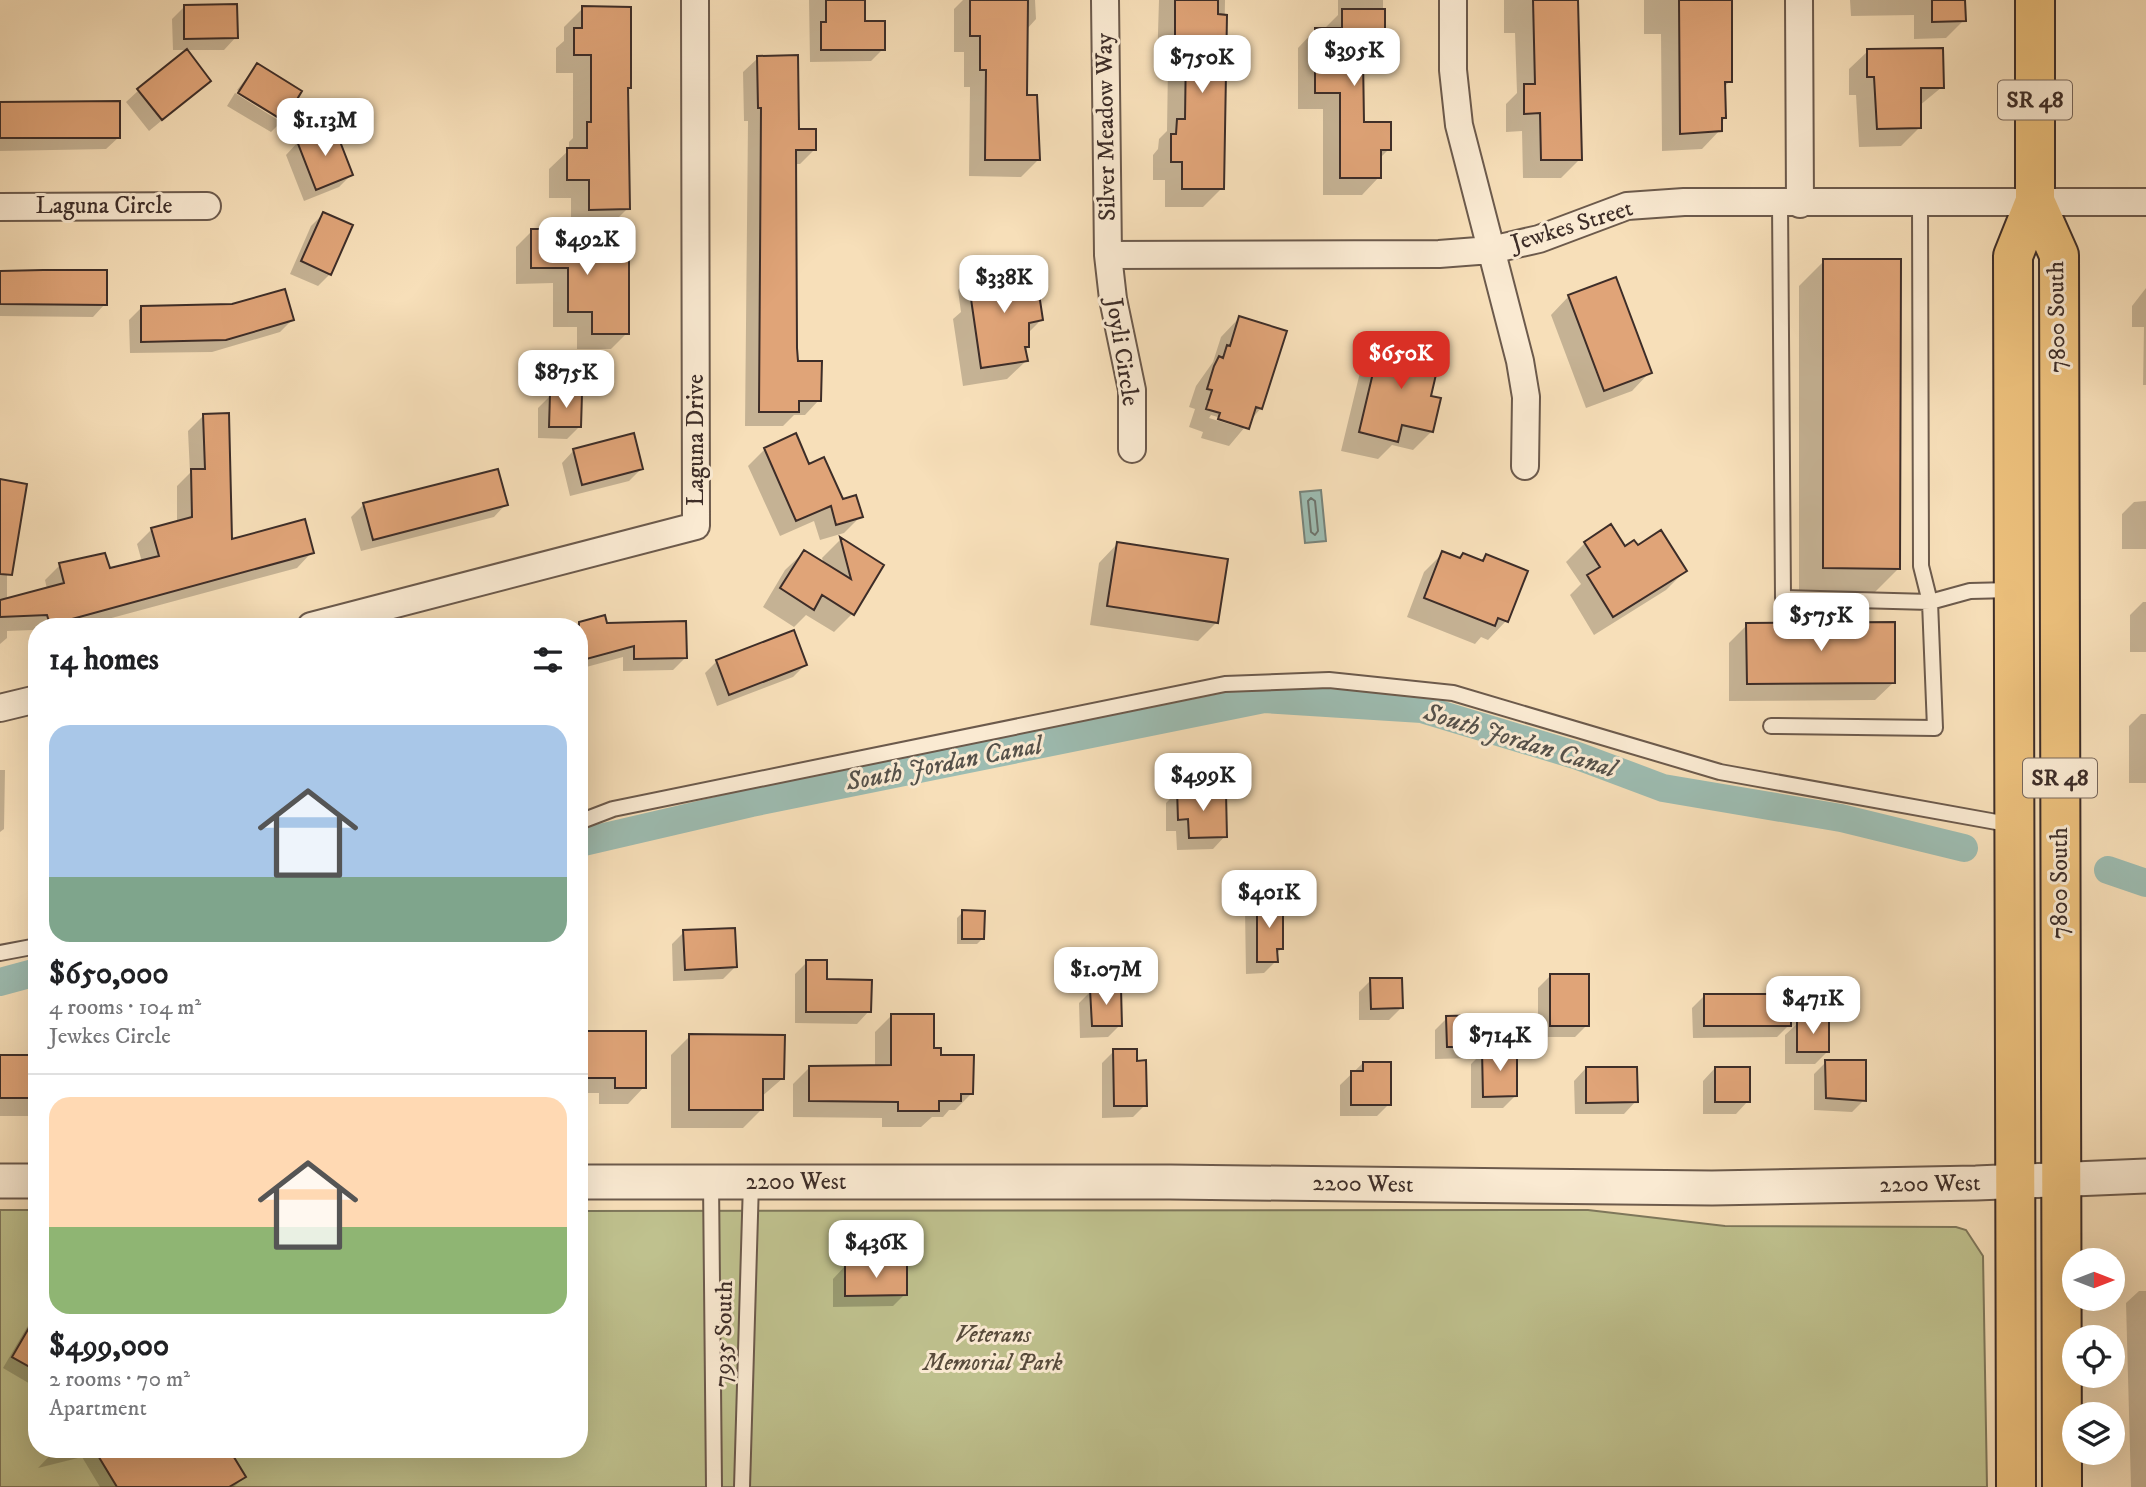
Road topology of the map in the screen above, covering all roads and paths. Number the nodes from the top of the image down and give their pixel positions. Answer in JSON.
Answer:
{"nodes":[{"id":1,"x":695,"y":0,"type":"edge"},
{"id":2,"x":1105,"y":0,"type":"edge"},
{"id":3,"x":1453,"y":0,"type":"edge"},
{"id":4,"x":1800,"y":0,"type":"edge"},
{"id":5,"x":2035,"y":0,"type":"edge"},
{"id":6,"x":2035,"y":201,"type":"junction"},
{"id":7,"x":2146,"y":202,"type":"edge"},
{"id":8,"x":1790,"y":203,"type":"junction"},
{"id":9,"x":1920,"y":203,"type":"junction"},
{"id":10,"x":207,"y":206,"type":"dead end"},
{"id":11,"x":0,"y":207,"type":"edge"},
{"id":12,"x":1491,"y":250,"type":"junction"},
{"id":13,"x":1108,"y":255,"type":"junction"},
{"id":14,"x":1132,"y":449,"type":"dead end"},
{"id":15,"x":1525,"y":466,"type":"dead end"},
{"id":16,"x":2013,"y":590,"type":"junction"},
{"id":17,"x":1930,"y":602,"type":"junction"},
{"id":18,"x":342,"y":618,"type":"edge"},
{"id":19,"x":28,"y":701,"type":"edge"},
{"id":20,"x":0,"y":708,"type":"edge"},
{"id":21,"x":1771,"y":726,"type":"dead end"},
{"id":22,"x":588,"y":818,"type":"edge"},
{"id":23,"x":2015,"y":825,"type":"junction"},
{"id":24,"x":28,"y":948,"type":"edge"},
{"id":25,"x":0,"y":953,"type":"edge"},
{"id":26,"x":2146,"y":1176,"type":"edge"},
{"id":27,"x":2061,"y":1179,"type":"junction"},
{"id":28,"x":0,"y":1181,"type":"edge"},
{"id":29,"x":28,"y":1181,"type":"edge"},
{"id":30,"x":2015,"y":1181,"type":"junction"},
{"id":31,"x":588,"y":1182,"type":"edge"},
{"id":32,"x":711,"y":1182,"type":"junction"},
{"id":33,"x":751,"y":1182,"type":"junction"},
{"id":34,"x":714,"y":1487,"type":"edge"},
{"id":35,"x":742,"y":1487,"type":"edge"},
{"id":36,"x":2016,"y":1487,"type":"edge"},
{"id":37,"x":2062,"y":1487,"type":"edge"}],
"edges":[{"from":1,"to":18,"type":"street","name":"Laguna Drive"},
{"from":2,"to":13,"type":"street","name":"Silver Meadow Way"},
{"from":3,"to":12,"type":"street"},
{"from":4,"to":8,"type":"street"},
{"from":5,"to":6,"type":"main road","name":"7800 South","number":"SR 48"},
{"from":6,"to":7,"type":"street","name":"Jewkes Street"},
{"from":6,"to":9,"type":"street","name":"Jewkes Street"},
{"from":6,"to":16,"type":"main road","name":"7800 South","number":"SR 48"},
{"from":6,"to":27,"type":"main road","name":"7800 South","number":"SR 48"},
{"from":8,"to":9,"type":"street","name":"Jewkes Street"},
{"from":8,"to":12,"type":"street","name":"Jewkes Street"},
{"from":8,"to":17,"type":"lane"},
{"from":9,"to":17,"type":"lane"},
{"from":10,"to":11,"type":"street","name":"Laguna Circle"},
{"from":12,"to":13,"type":"street","name":"Jewkes Street"},
{"from":12,"to":15,"type":"street"},
{"from":13,"to":14,"type":"street","name":"Joyli Circle"},
{"from":16,"to":17,"type":"lane"},
{"from":16,"to":23,"type":"main road","name":"7800 South","number":"SR 48"},
{"from":17,"to":21,"type":"lane"},
{"from":19,"to":20,"type":"street"},
{"from":22,"to":23,"type":"lane"},
{"from":23,"to":30,"type":"main road","name":"7800 South","number":"SR 48"},
{"from":24,"to":25,"type":"lane"},
{"from":26,"to":27,"type":"street","name":"2200 West"},
{"from":27,"to":30,"type":"street","name":"2200 West"},
{"from":27,"to":37,"type":"main road","name":"7800 South","number":"SR 48"},
{"from":28,"to":29,"type":"street"},
{"from":30,"to":33,"type":"street","name":"2200 West"},
{"from":30,"to":36,"type":"main road","name":"7800 South","number":"SR 48"},
{"from":31,"to":32,"type":"street","name":"2200 West"},
{"from":32,"to":33,"type":"street","name":"2200 West"},
{"from":32,"to":34,"type":"lane","name":"7935 South"},
{"from":33,"to":35,"type":"lane","name":"7935 South"}]}
